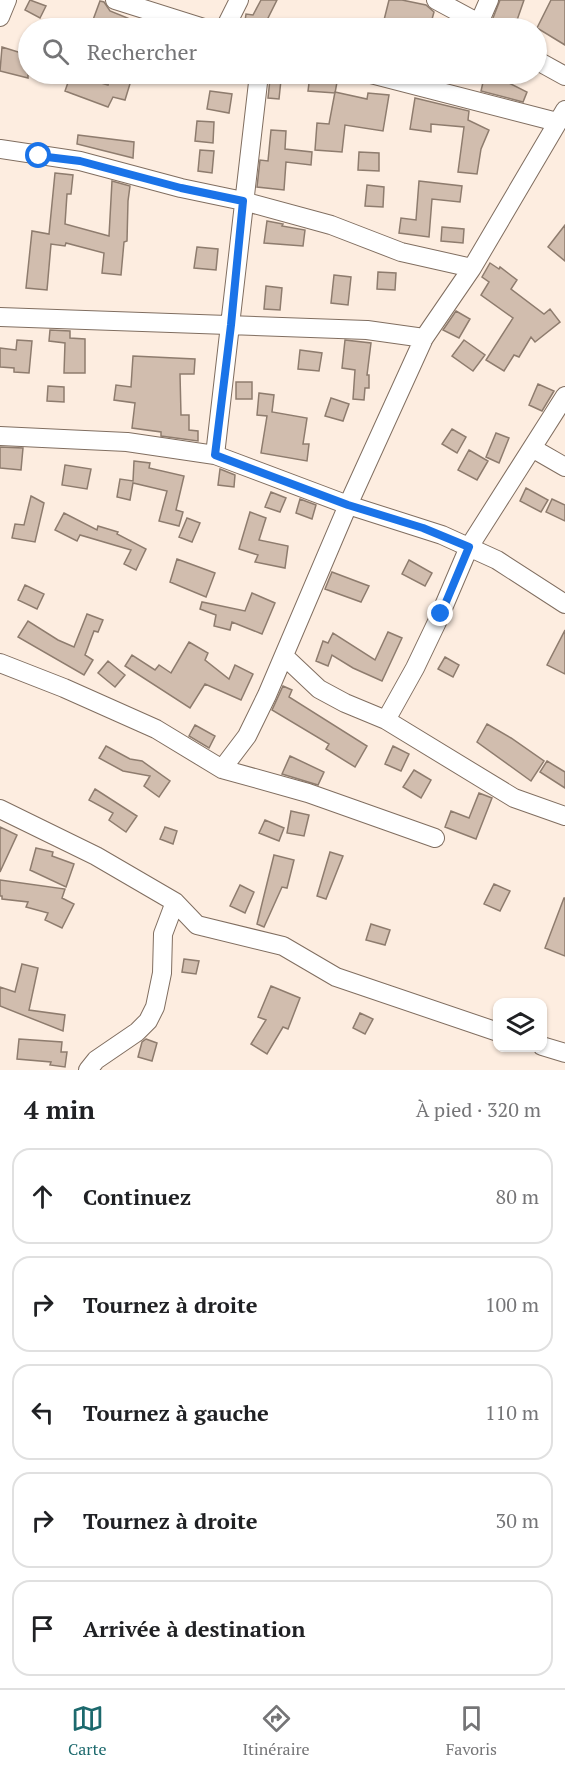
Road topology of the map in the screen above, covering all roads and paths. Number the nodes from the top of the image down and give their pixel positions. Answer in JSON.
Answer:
{"nodes":[{"id":1,"x":8,"y":0,"type":"edge"},
{"id":2,"x":115,"y":0,"type":"edge"},
{"id":3,"x":239,"y":0,"type":"edge"},
{"id":4,"x":436,"y":0,"type":"edge"},
{"id":5,"x":489,"y":0,"type":"edge"},
{"id":6,"x":0,"y":17,"type":"edge"},
{"id":7,"x":172,"y":18,"type":"edge"},
{"id":8,"x":230,"y":18,"type":"edge"},
{"id":9,"x":469,"y":18,"type":"edge"},
{"id":10,"x":485,"y":18,"type":"edge"},
{"id":11,"x":547,"y":66,"type":"edge"},
{"id":12,"x":565,"y":76,"type":"edge"},
{"id":13,"x":257,"y":84,"type":"edge"},
{"id":14,"x":416,"y":84,"type":"edge"},
{"id":15,"x":561,"y":116,"type":"edge"},
{"id":16,"x":0,"y":149,"type":"edge"},
{"id":17,"x":243,"y":201,"type":"junction"},
{"id":18,"x":472,"y":268,"type":"junction"},
{"id":19,"x":0,"y":317,"type":"edge"},
{"id":20,"x":231,"y":325,"type":"junction"},
{"id":21,"x":424,"y":338,"type":"junction"},
{"id":22,"x":565,"y":396,"type":"edge"},
{"id":23,"x":0,"y":436,"type":"edge"},
{"id":24,"x":532,"y":448,"type":"junction"},
{"id":25,"x":215,"y":455,"type":"junction"},
{"id":26,"x":565,"y":467,"type":"edge"},
{"id":27,"x":348,"y":505,"type":"junction"},
{"id":28,"x":469,"y":547,"type":"junction"},
{"id":29,"x":565,"y":604,"type":"edge"},
{"id":30,"x":284,"y":657,"type":"junction"},
{"id":31,"x":0,"y":663,"type":"edge"},
{"id":32,"x":386,"y":720,"type":"junction"},
{"id":33,"x":222,"y":769,"type":"junction"},
{"id":34,"x":0,"y":809,"type":"edge"},
{"id":35,"x":565,"y":816,"type":"edge"},
{"id":36,"x":435,"y":838,"type":"dead end"},
{"id":37,"x":174,"y":902,"type":"junction"},
{"id":38,"x":493,"y":1030,"type":"edge"},
{"id":39,"x":547,"y":1047,"type":"edge"},
{"id":40,"x":565,"y":1053,"type":"edge"},
{"id":41,"x":88,"y":1070,"type":"edge"}],
"edges":[{"from":1,"to":6,"type":"street"},
{"from":2,"to":7,"type":"street"},
{"from":3,"to":8,"type":"street"},
{"from":4,"to":9,"type":"street"},
{"from":5,"to":10,"type":"street"},
{"from":11,"to":12,"type":"street"},
{"from":13,"to":17,"type":"street"},
{"from":14,"to":15,"type":"street"},
{"from":15,"to":18,"type":"street"},
{"from":16,"to":17,"type":"street"},
{"from":17,"to":18,"type":"street"},
{"from":17,"to":20,"type":"street"},
{"from":18,"to":21,"type":"street"},
{"from":19,"to":20,"type":"street"},
{"from":20,"to":21,"type":"street"},
{"from":20,"to":25,"type":"street"},
{"from":21,"to":27,"type":"street"},
{"from":22,"to":24,"type":"street"},
{"from":23,"to":25,"type":"street"},
{"from":24,"to":26,"type":"street"},
{"from":24,"to":28,"type":"street"},
{"from":25,"to":27,"type":"street"},
{"from":27,"to":28,"type":"street"},
{"from":27,"to":30,"type":"street"},
{"from":28,"to":29,"type":"street"},
{"from":28,"to":32,"type":"street"},
{"from":30,"to":32,"type":"street"},
{"from":30,"to":33,"type":"street"},
{"from":31,"to":33,"type":"street"},
{"from":32,"to":35,"type":"street"},
{"from":33,"to":36,"type":"street"},
{"from":34,"to":37,"type":"street"},
{"from":37,"to":38,"type":"street"},
{"from":37,"to":41,"type":"street"},
{"from":39,"to":40,"type":"street"}]}
